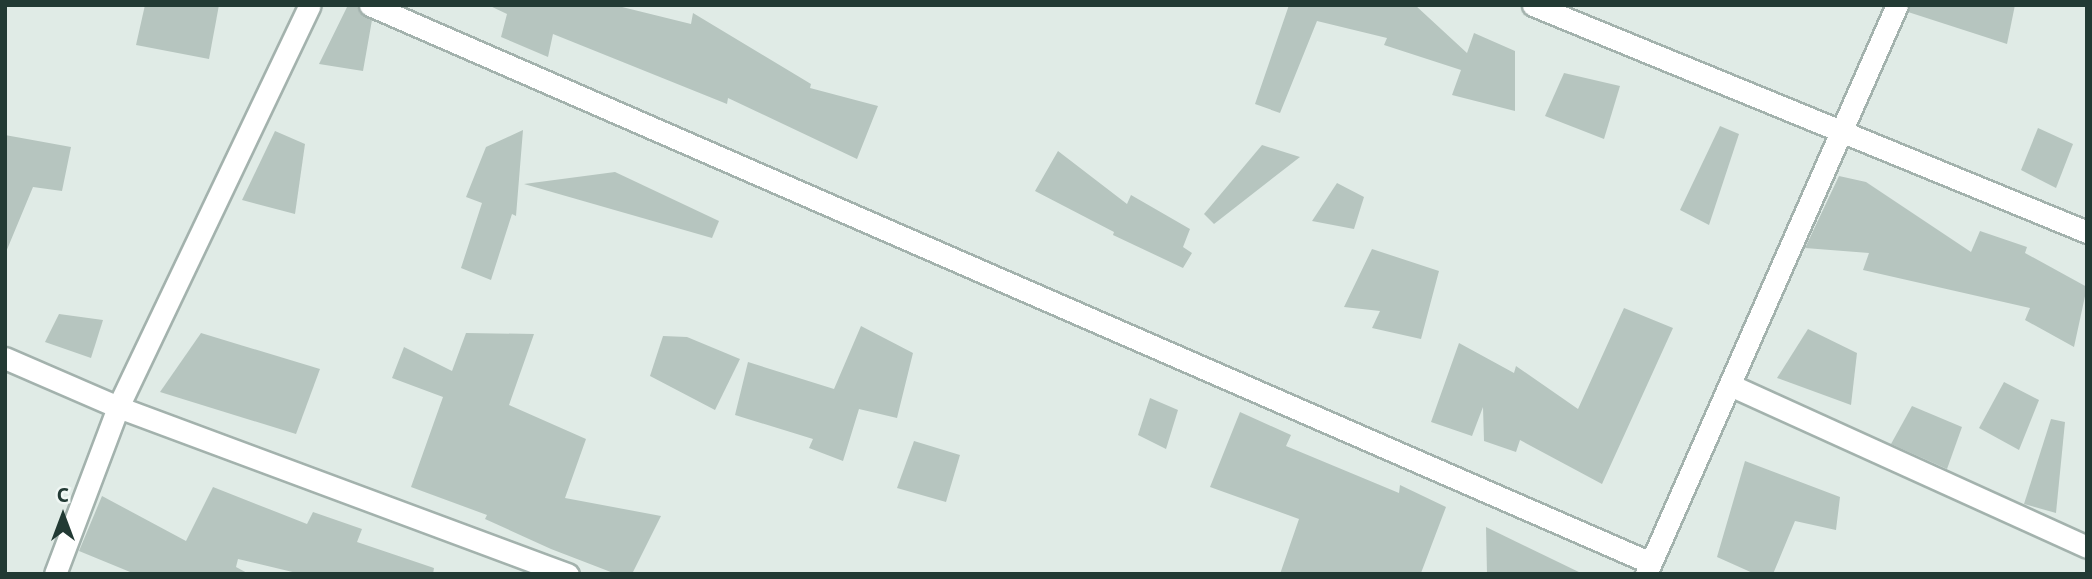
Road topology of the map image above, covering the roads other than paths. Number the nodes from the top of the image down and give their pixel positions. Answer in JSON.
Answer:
{"nodes":[{"id":1,"x":310,"y":5,"type":"edge"},
{"id":2,"x":370,"y":5,"type":"edge"},
{"id":3,"x":1533,"y":5,"type":"edge"},
{"id":4,"x":1897,"y":5,"type":"edge"},
{"id":5,"x":1842,"y":134,"type":"junction"},
{"id":6,"x":2087,"y":232,"type":"edge"},
{"id":7,"x":5,"y":358,"type":"edge"},
{"id":8,"x":1730,"y":385,"type":"junction"},
{"id":9,"x":118,"y":407,"type":"junction"},
{"id":10,"x":2087,"y":547,"type":"edge"},
{"id":11,"x":1648,"y":569,"type":"edge"},
{"id":12,"x":55,"y":574,"type":"edge"},
{"id":13,"x":568,"y":574,"type":"edge"}],
"edges":[{"from":1,"to":9,"type":"street"},
{"from":2,"to":11,"type":"street"},
{"from":3,"to":5,"type":"street"},
{"from":4,"to":5,"type":"street"},
{"from":5,"to":6,"type":"street"},
{"from":5,"to":8,"type":"street"},
{"from":7,"to":9,"type":"street"},
{"from":8,"to":10,"type":"street"},
{"from":8,"to":11,"type":"street"},
{"from":9,"to":12,"type":"street"},
{"from":9,"to":13,"type":"street"}]}
